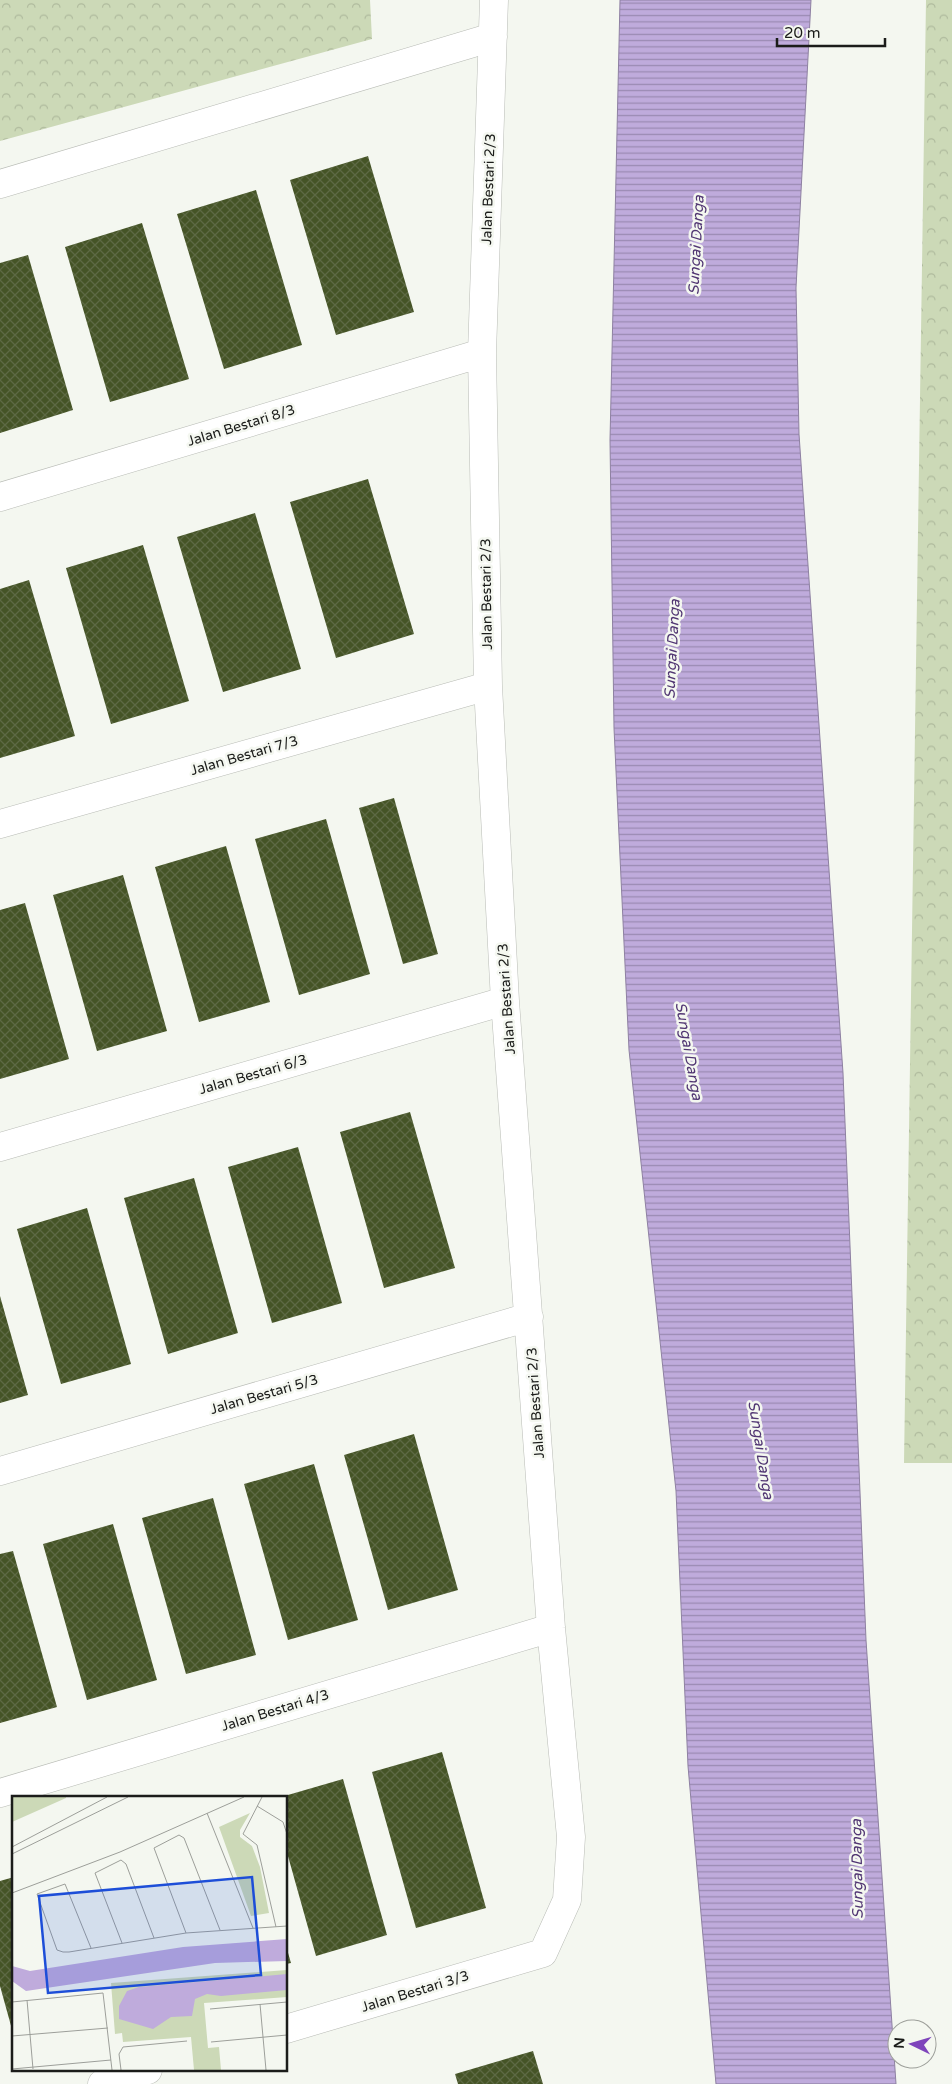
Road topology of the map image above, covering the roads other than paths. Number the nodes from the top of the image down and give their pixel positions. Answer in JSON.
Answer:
{"nodes":[{"id":1,"x":494,"y":0,"type":"edge"},
{"id":2,"x":493,"y":37,"type":"junction"},
{"id":3,"x":0,"y":184,"type":"edge"},
{"id":4,"x":482,"y":353,"type":"junction"},
{"id":5,"x":0,"y":498,"type":"edge"},
{"id":6,"x":488,"y":686,"type":"junction"},
{"id":7,"x":0,"y":824,"type":"edge"},
{"id":8,"x":505,"y":1001,"type":"junction"},
{"id":9,"x":0,"y":1147,"type":"edge"},
{"id":10,"x":529,"y":1317,"type":"junction"},
{"id":11,"x":0,"y":1470,"type":"edge"},
{"id":12,"x":551,"y":1628,"type":"junction"},
{"id":13,"x":0,"y":1793,"type":"edge"},
{"id":14,"x":543,"y":1953,"type":"joint"},
{"id":15,"x":288,"y":2028,"type":"edge"},
{"id":16,"x":141,"y":2072,"type":"edge"},
{"id":17,"x":102,"y":2084,"type":"edge"}],
"edges":[{"from":1,"to":2,"type":"street","name":"Jalan Bestari 2/3"},
{"from":2,"to":3,"type":"street"},
{"from":2,"to":4,"type":"street","name":"Jalan Bestari 2/3"},
{"from":4,"to":5,"type":"street","name":"Jalan Bestari 8/3"},
{"from":4,"to":6,"type":"street","name":"Jalan Bestari 2/3"},
{"from":6,"to":7,"type":"street","name":"Jalan Bestari 7/3"},
{"from":6,"to":8,"type":"street","name":"Jalan Bestari 2/3"},
{"from":8,"to":9,"type":"street","name":"Jalan Bestari 6/3"},
{"from":8,"to":10,"type":"street","name":"Jalan Bestari 2/3"},
{"from":10,"to":11,"type":"street","name":"Jalan Bestari 5/3"},
{"from":10,"to":12,"type":"street","name":"Jalan Bestari 2/3"},
{"from":12,"to":13,"type":"street","name":"Jalan Bestari 4/3"},
{"from":12,"to":14,"type":"street","name":"Jalan Bestari 2/3"},
{"from":14,"to":15,"type":"street","name":"Jalan Bestari 3/3"},
{"from":16,"to":17,"type":"street"}]}
